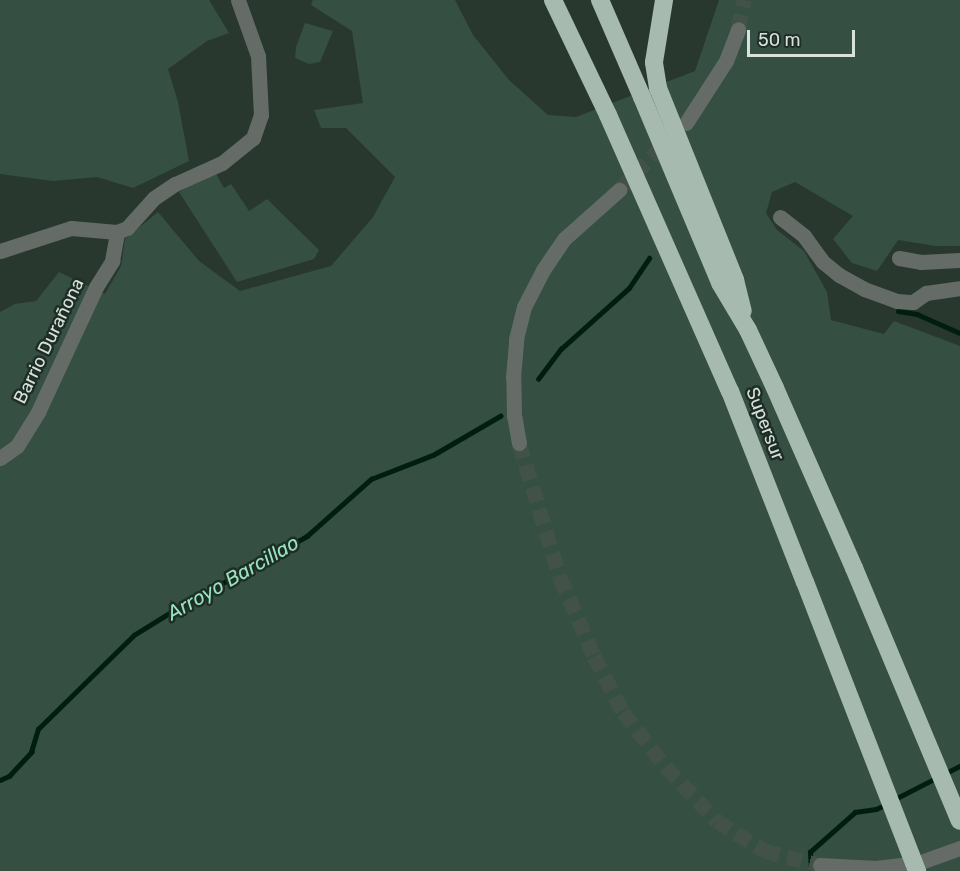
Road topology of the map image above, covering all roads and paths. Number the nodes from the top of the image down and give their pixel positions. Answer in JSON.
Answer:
{"nodes":[{"id":1,"x":238,"y":0,"type":"edge"},
{"id":2,"x":553,"y":0,"type":"edge"},
{"id":3,"x":600,"y":0,"type":"edge"},
{"id":4,"x":664,"y":0,"type":"edge"},
{"id":5,"x":738,"y":29,"type":"tunnel mouth"},
{"id":6,"x":650,"y":93,"type":"junction"},
{"id":7,"x":686,"y":123,"type":"dead end"},
{"id":8,"x":619,"y":190,"type":"tunnel mouth"},
{"id":9,"x":780,"y":217,"type":"dead end"},
{"id":10,"x":117,"y":232,"type":"junction"},
{"id":11,"x":0,"y":251,"type":"edge"},
{"id":12,"x":899,"y":258,"type":"dead end"},
{"id":13,"x":960,"y":261,"type":"edge"},
{"id":14,"x":960,"y":288,"type":"edge"},
{"id":15,"x":519,"y":443,"type":"tunnel mouth"},
{"id":16,"x":0,"y":458,"type":"edge"},
{"id":17,"x":960,"y":821,"type":"edge"},
{"id":18,"x":960,"y":848,"type":"edge"},
{"id":19,"x":820,"y":865,"type":"dead end"},
{"id":20,"x":917,"y":871,"type":"edge"}],
"edges":[{"from":1,"to":10,"type":"street"},
{"from":2,"to":20,"type":"highway","name":"Supersur","bridge":true},
{"from":3,"to":6,"type":"highway"},
{"from":4,"to":6,"type":"highway"},
{"from":5,"to":7,"type":"street"},
{"from":6,"to":17,"type":"highway","name":"Supersur","bridge":true},
{"from":8,"to":15,"type":"street"},
{"from":9,"to":14,"type":"street"},
{"from":10,"to":11,"type":"street"},
{"from":10,"to":16,"type":"street","name":"Barrio Durañona"},
{"from":12,"to":13,"type":"street"},
{"from":18,"to":19,"type":"street"}]}
